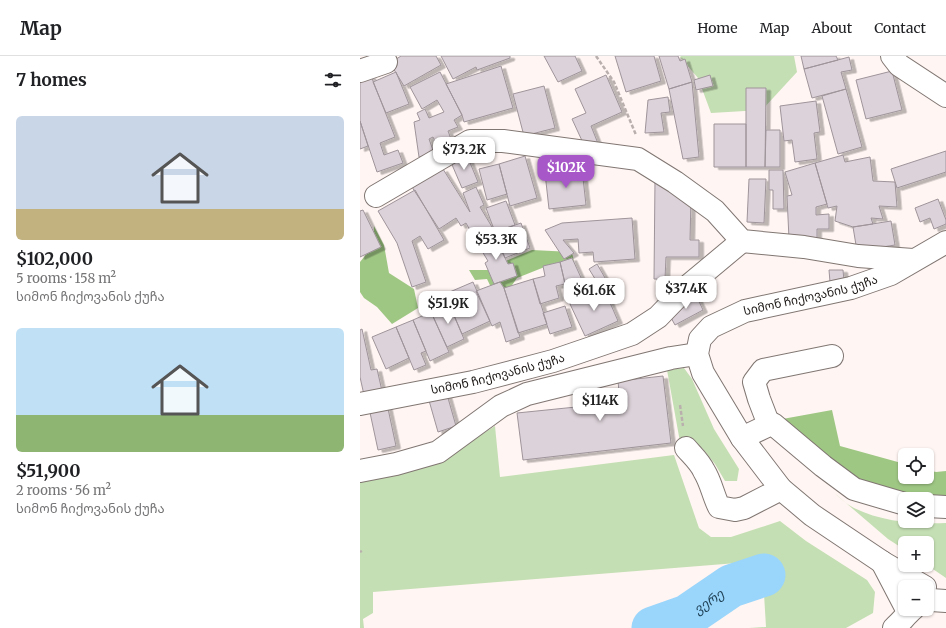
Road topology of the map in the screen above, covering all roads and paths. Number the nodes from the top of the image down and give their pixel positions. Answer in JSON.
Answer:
{"nodes":[{"id":1,"x":596,"y":56,"type":"edge"},
{"id":2,"x":892,"y":56,"type":"edge"},
{"id":3,"x":386,"y":62,"type":"dead end"},
{"id":4,"x":360,"y":71,"type":"edge"},
{"id":5,"x":946,"y":96,"type":"edge"},
{"id":6,"x":638,"y":159,"type":"junction"},
{"id":7,"x":376,"y":196,"type":"dead end"},
{"id":8,"x":742,"y":241,"type":"junction"},
{"id":9,"x":946,"y":242,"type":"edge"},
{"id":10,"x":913,"y":260,"type":"junction"},
{"id":11,"x":697,"y":354,"type":"junction"},
{"id":12,"x":832,"y":356,"type":"dead end"},
{"id":13,"x":360,"y":404,"type":"edge"},
{"id":14,"x":769,"y":425,"type":"junction"},
{"id":15,"x":742,"y":438,"type":"junction"},
{"id":16,"x":686,"y":448,"type":"dead end"},
{"id":17,"x":360,"y":471,"type":"edge"},
{"id":18,"x":781,"y":489,"type":"junction"},
{"id":19,"x":898,"y":502,"type":"edge"},
{"id":20,"x":934,"y":506,"type":"edge"},
{"id":21,"x":946,"y":507,"type":"edge"},
{"id":22,"x":882,"y":562,"type":"junction"},
{"id":23,"x":914,"y":580,"type":"edge"},
{"id":24,"x":934,"y":592,"type":"edge"},
{"id":25,"x":934,"y":600,"type":"edge"},
{"id":26,"x":946,"y":600,"type":"edge"},
{"id":27,"x":898,"y":601,"type":"edge"}],
"edges":[{"from":1,"to":6,"type":"path"},
{"from":2,"to":5,"type":"street"},
{"from":3,"to":4,"type":"street"},
{"from":6,"to":7,"type":"street"},
{"from":6,"to":8,"type":"street"},
{"from":8,"to":10,"type":"street","name":"სიმონ ჩიქოვანის ქუჩა"},
{"from":8,"to":13,"type":"street","name":"სიმონ ჩიქოვანის ქუჩა"},
{"from":9,"to":10,"type":"street","name":"სიმონ ჩიქოვანის ქუჩა"},
{"from":10,"to":11,"type":"street","name":"სიმონ ჩიქოვანის ქუჩა"},
{"from":11,"to":15,"type":"street"},
{"from":11,"to":17,"type":"street"},
{"from":12,"to":14,"type":"street"},
{"from":14,"to":15,"type":"street"},
{"from":14,"to":19,"type":"street"},
{"from":15,"to":18,"type":"street"},
{"from":16,"to":18,"type":"street"},
{"from":18,"to":22,"type":"street"},
{"from":20,"to":21,"type":"street"},
{"from":22,"to":23,"type":"street"},
{"from":22,"to":27,"type":"street"},
{"from":24,"to":26,"type":"street"},
{"from":25,"to":26,"type":"street"}]}
